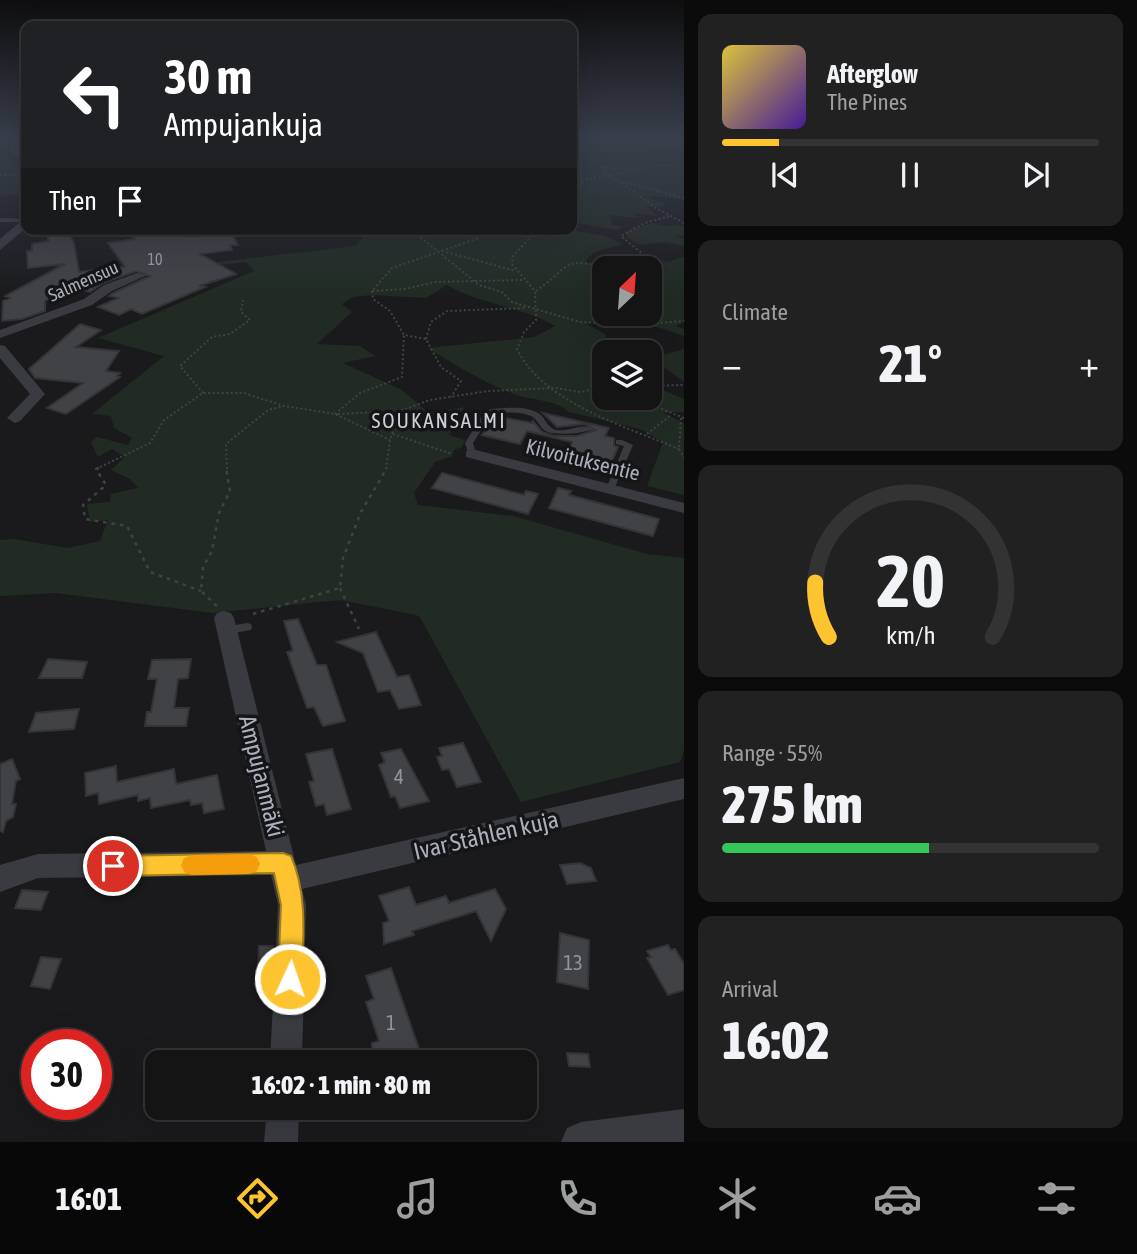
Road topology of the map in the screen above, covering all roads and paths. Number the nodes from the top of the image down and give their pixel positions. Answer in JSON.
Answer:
{"nodes":[{"id":1,"x":635,"y":191,"type":"edge"},
{"id":2,"x":659,"y":191,"type":"edge"},
{"id":3,"x":684,"y":198,"type":"edge"},
{"id":4,"x":670,"y":216,"type":"junction"},
{"id":5,"x":0,"y":220,"type":"edge"},
{"id":6,"x":21,"y":221,"type":"edge"},
{"id":7,"x":684,"y":223,"type":"edge"},
{"id":8,"x":21,"y":226,"type":"edge"},
{"id":9,"x":419,"y":235,"type":"edge"},
{"id":10,"x":474,"y":235,"type":"edge"},
{"id":11,"x":532,"y":235,"type":"edge"},
{"id":12,"x":0,"y":246,"type":"edge"},
{"id":13,"x":439,"y":251,"type":"junction"},
{"id":14,"x":645,"y":256,"type":"edge"},
{"id":15,"x":592,"y":264,"type":"edge"},
{"id":16,"x":516,"y":271,"type":"junction"},
{"id":17,"x":141,"y":275,"type":"dead end"},
{"id":18,"x":472,"y":280,"type":"junction"},
{"id":19,"x":524,"y":280,"type":"junction"},
{"id":20,"x":372,"y":291,"type":"junction"},
{"id":21,"x":535,"y":291,"type":"junction"},
{"id":22,"x":243,"y":300,"type":"dead end"},
{"id":23,"x":534,"y":308,"type":"junction"},
{"id":24,"x":684,"y":321,"type":"edge"},
{"id":25,"x":0,"y":334,"type":"edge"},
{"id":26,"x":404,"y":335,"type":"junction"},
{"id":27,"x":426,"y":339,"type":"junction"},
{"id":28,"x":0,"y":349,"type":"edge"},
{"id":29,"x":684,"y":385,"type":"edge"},
{"id":30,"x":662,"y":386,"type":"edge"},
{"id":31,"x":556,"y":388,"type":"junction"},
{"id":32,"x":592,"y":389,"type":"edge"},
{"id":33,"x":203,"y":393,"type":"junction"},
{"id":34,"x":451,"y":397,"type":"junction"},
{"id":35,"x":284,"y":406,"type":"junction"},
{"id":36,"x":662,"y":410,"type":"edge"},
{"id":37,"x":400,"y":411,"type":"junction"},
{"id":38,"x":335,"y":414,"type":"junction"},
{"id":39,"x":672,"y":414,"type":"junction"},
{"id":40,"x":15,"y":418,"type":"dead end"},
{"id":41,"x":682,"y":418,"type":"edge"},
{"id":42,"x":590,"y":429,"type":"dead end"},
{"id":43,"x":393,"y":434,"type":"junction"},
{"id":44,"x":647,"y":434,"type":"junction"},
{"id":45,"x":390,"y":440,"type":"junction"},
{"id":46,"x":619,"y":442,"type":"dead end"},
{"id":47,"x":678,"y":449,"type":"junction"},
{"id":48,"x":452,"y":454,"type":"dead end"},
{"id":49,"x":472,"y":454,"type":"joint"},
{"id":50,"x":684,"y":458,"type":"edge"},
{"id":51,"x":610,"y":489,"type":"junction"},
{"id":52,"x":684,"y":508,"type":"edge"},
{"id":53,"x":340,"y":588,"type":"junction"},
{"id":54,"x":201,"y":591,"type":"junction"},
{"id":55,"x":231,"y":625,"type":"junction"},
{"id":56,"x":359,"y":629,"type":"dead end"},
{"id":57,"x":684,"y":788,"type":"edge"},
{"id":58,"x":285,"y":872,"type":"junction"},
{"id":59,"x":0,"y":879,"type":"edge"},
{"id":60,"x":287,"y":1050,"type":"edge"},
{"id":61,"x":282,"y":1120,"type":"edge"},
{"id":62,"x":684,"y":1129,"type":"edge"},
{"id":63,"x":281,"y":1142,"type":"edge"},
{"id":64,"x":581,"y":1142,"type":"edge"}],
"edges":[{"from":1,"to":4,"type":"path"},
{"from":2,"to":3,"type":"path"},
{"from":4,"to":7,"type":"path"},
{"from":4,"to":14,"type":"path"},
{"from":5,"to":6,"type":"lane"},
{"from":8,"to":12,"type":"street"},
{"from":9,"to":13,"type":"path"},
{"from":10,"to":13,"type":"path"},
{"from":11,"to":16,"type":"path"},
{"from":13,"to":16,"type":"path"},
{"from":13,"to":18,"type":"path"},
{"from":13,"to":20,"type":"path"},
{"from":15,"to":21,"type":"path"},
{"from":16,"to":19,"type":"path"},
{"from":17,"to":25,"type":"street","name":"Salmensuu"},
{"from":18,"to":19,"type":"path"},
{"from":18,"to":20,"type":"path"},
{"from":18,"to":23,"type":"path"},
{"from":19,"to":21,"type":"path"},
{"from":20,"to":26,"type":"path"},
{"from":21,"to":23,"type":"path"},
{"from":22,"to":33,"type":"path"},
{"from":23,"to":24,"type":"path"},
{"from":23,"to":27,"type":"path"},
{"from":23,"to":31,"type":"path"},
{"from":26,"to":27,"type":"path"},
{"from":26,"to":38,"type":"path"},
{"from":27,"to":34,"type":"path"},
{"from":28,"to":40,"type":"street"},
{"from":29,"to":30,"type":"path"},
{"from":31,"to":32,"type":"path"},
{"from":31,"to":34,"type":"path"},
{"from":31,"to":44,"type":"path"},
{"from":33,"to":35,"type":"path"},
{"from":33,"to":54,"type":"path"},
{"from":34,"to":37,"type":"path"},
{"from":35,"to":38,"type":"path"},
{"from":35,"to":54,"type":"path"},
{"from":36,"to":39,"type":"path"},
{"from":37,"to":38,"type":"path"},
{"from":37,"to":43,"type":"path"},
{"from":38,"to":45,"type":"path"},
{"from":39,"to":41,"type":"path"},
{"from":39,"to":44,"type":"path"},
{"from":41,"to":47,"type":"path"},
{"from":42,"to":49,"type":"lane"},
{"from":43,"to":45,"type":"path"},
{"from":43,"to":48,"type":"path"},
{"from":44,"to":47,"type":"path"},
{"from":45,"to":53,"type":"path"},
{"from":46,"to":51,"type":"lane"},
{"from":47,"to":50,"type":"path"},
{"from":49,"to":51,"type":"street","name":"Kilvoituksentie"},
{"from":51,"to":52,"type":"street","name":"Kilvoituksentie"},
{"from":53,"to":55,"type":"path"},
{"from":53,"to":56,"type":"path"},
{"from":54,"to":55,"type":"path"},
{"from":55,"to":58,"type":"street","name":"Ampujanmäki"},
{"from":57,"to":58,"type":"street","name":"Ivar Ståhlen kuja"},
{"from":58,"to":59,"type":"street","name":"Ivar Ståhlen kuja"},
{"from":58,"to":60,"type":"street","name":"Ampujanmäki"},
{"from":61,"to":63,"type":"street"},
{"from":62,"to":64,"type":"street"}]}
